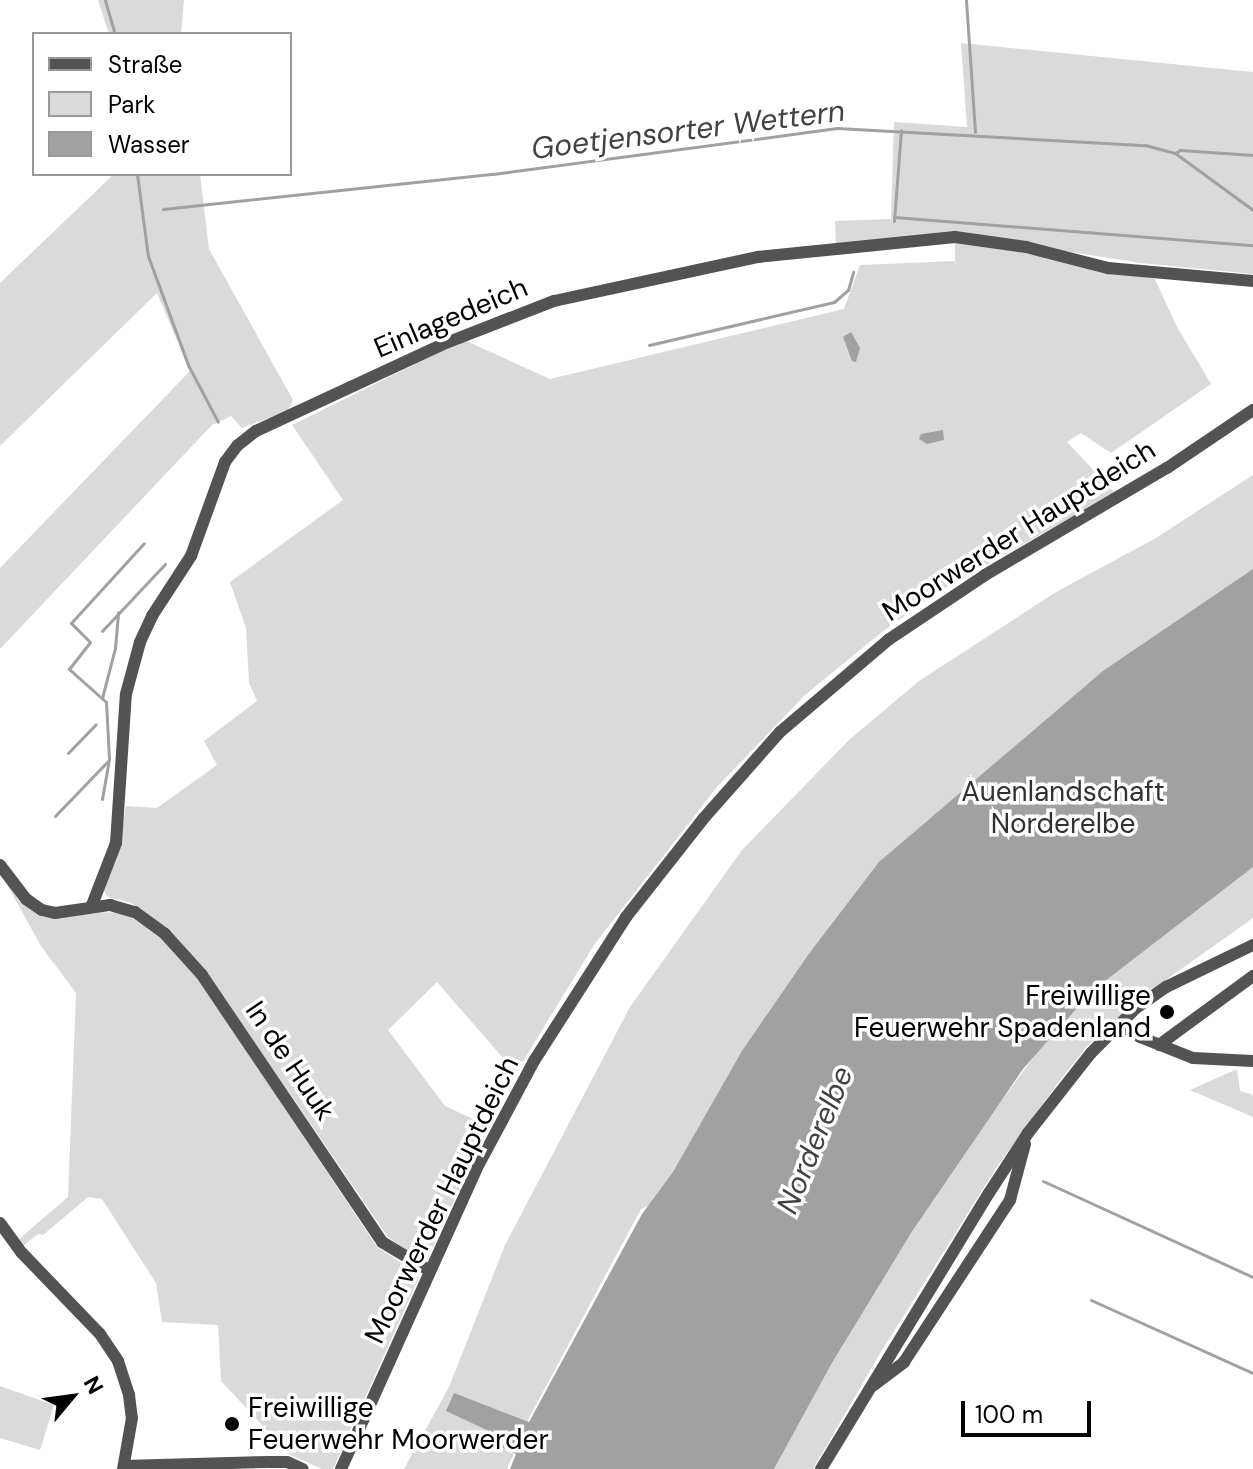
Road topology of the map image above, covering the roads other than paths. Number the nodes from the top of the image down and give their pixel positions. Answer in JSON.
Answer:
{"nodes":[{"id":1,"x":1253,"y":281,"type":"edge"},
{"id":2,"x":1253,"y":410,"type":"edge"},
{"id":3,"x":0,"y":865,"type":"edge"},
{"id":4,"x":92,"y":905,"type":"junction"},
{"id":5,"x":1253,"y":945,"type":"edge"},
{"id":6,"x":1253,"y":976,"type":"edge"},
{"id":7,"x":1119,"y":1024,"type":"junction"},
{"id":8,"x":1159,"y":1045,"type":"junction"},
{"id":9,"x":1253,"y":1061,"type":"edge"},
{"id":10,"x":1028,"y":1133,"type":"junction"},
{"id":11,"x":0,"y":1223,"type":"edge"},
{"id":12,"x":430,"y":1271,"type":"junction"},
{"id":13,"x":868,"y":1389,"type":"junction"},
{"id":14,"x":825,"y":1465,"type":"edge"},
{"id":15,"x":123,"y":1467,"type":"edge"},
{"id":16,"x":303,"y":1469,"type":"edge"},
{"id":17,"x":341,"y":1469,"type":"edge"}],
"edges":[{"from":1,"to":4,"type":"street","name":"Einlagedeich"},
{"from":2,"to":12,"type":"street","name":"Moorwerder Hauptdeich"},
{"from":3,"to":4,"type":"street"},
{"from":4,"to":12,"type":"street","name":"In de Huuk"},
{"from":5,"to":7,"type":"street"},
{"from":6,"to":8,"type":"street"},
{"from":7,"to":8,"type":"street"},
{"from":7,"to":10,"type":"street"},
{"from":8,"to":9,"type":"street"},
{"from":10,"to":13,"type":"street"},
{"from":10,"to":13,"type":"street"},
{"from":11,"to":15,"type":"street"},
{"from":12,"to":17,"type":"street","name":"Moorwerder Hauptdeich"},
{"from":13,"to":14,"type":"street"},
{"from":15,"to":16,"type":"street"}]}
